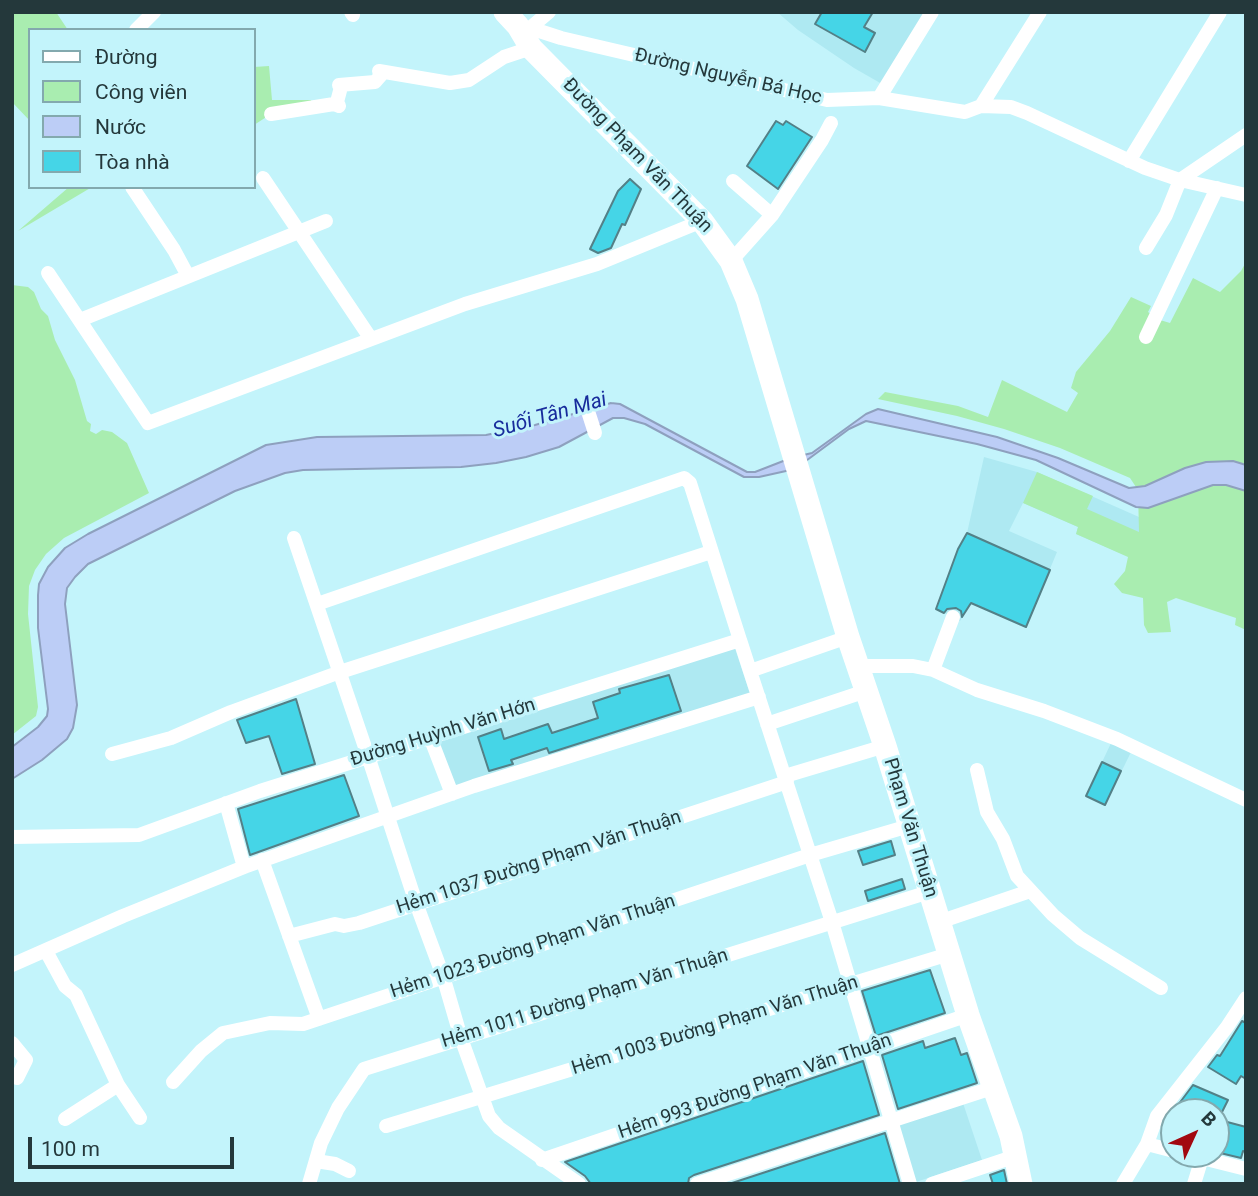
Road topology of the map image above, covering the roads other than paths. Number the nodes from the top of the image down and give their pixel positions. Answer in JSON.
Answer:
{"nodes":[{"id":1,"x":154,"y":12,"type":"edge"},
{"id":2,"x":505,"y":12,"type":"edge"},
{"id":3,"x":549,"y":12,"type":"edge"},
{"id":4,"x":932,"y":12,"type":"edge"},
{"id":5,"x":1040,"y":12,"type":"edge"},
{"id":6,"x":1220,"y":12,"type":"edge"},
{"id":7,"x":138,"y":28,"type":"edge"},
{"id":8,"x":530,"y":38,"type":"junction"},
{"id":9,"x":879,"y":98,"type":"junction"},
{"id":10,"x":838,"y":101,"type":"junction"},
{"id":11,"x":981,"y":106,"type":"junction"},
{"id":12,"x":271,"y":114,"type":"dead end"},
{"id":13,"x":1246,"y":135,"type":"edge"},
{"id":14,"x":1129,"y":161,"type":"junction"},
{"id":15,"x":263,"y":178,"type":"dead end"},
{"id":16,"x":1180,"y":180,"type":"junction"},
{"id":17,"x":733,"y":181,"type":"dead end"},
{"id":18,"x":1217,"y":188,"type":"junction"},
{"id":19,"x":133,"y":189,"type":"edge"},
{"id":20,"x":1246,"y":195,"type":"edge"},
{"id":21,"x":772,"y":215,"type":"junction"},
{"id":22,"x":326,"y":221,"type":"dead end"},
{"id":23,"x":702,"y":221,"type":"junction"},
{"id":24,"x":298,"y":231,"type":"junction"},
{"id":25,"x":1146,"y":248,"type":"dead end"},
{"id":26,"x":731,"y":261,"type":"junction"},
{"id":27,"x":48,"y":274,"type":"dead end"},
{"id":28,"x":188,"y":276,"type":"junction"},
{"id":29,"x":80,"y":320,"type":"junction"},
{"id":30,"x":1146,"y":337,"type":"dead end"},
{"id":31,"x":371,"y":340,"type":"junction"},
{"id":32,"x":586,"y":405,"type":"dead end"},
{"id":33,"x":595,"y":433,"type":"dead end"},
{"id":34,"x":795,"y":462,"type":"joint"},
{"id":35,"x":294,"y":538,"type":"dead end"},
{"id":36,"x":711,"y":552,"type":"junction"},
{"id":37,"x":317,"y":604,"type":"junction"},
{"id":38,"x":953,"y":617,"type":"dead end"},
{"id":39,"x":848,"y":637,"type":"junction"},
{"id":40,"x":740,"y":640,"type":"junction"},
{"id":41,"x":859,"y":666,"type":"junction"},
{"id":42,"x":933,"y":670,"type":"junction"},
{"id":43,"x":750,"y":671,"type":"junction"},
{"id":44,"x":340,"y":672,"type":"junction"},
{"id":45,"x":866,"y":691,"type":"junction"},
{"id":46,"x":759,"y":697,"type":"junction"},
{"id":47,"x":767,"y":724,"type":"junction"},
{"id":48,"x":430,"y":737,"type":"junction"},
{"id":49,"x":885,"y":746,"type":"junction"},
{"id":50,"x":112,"y":754,"type":"dead end"},
{"id":51,"x":368,"y":756,"type":"junction"},
{"id":52,"x":977,"y":770,"type":"dead end"},
{"id":53,"x":786,"y":779,"type":"junction"},
{"id":54,"x":452,"y":794,"type":"junction"},
{"id":55,"x":1246,"y":800,"type":"edge"},
{"id":56,"x":226,"y":803,"type":"junction"},
{"id":57,"x":388,"y":817,"type":"junction"},
{"id":58,"x":908,"y":826,"type":"junction"},
{"id":59,"x":12,"y":837,"type":"edge"},
{"id":60,"x":810,"y":855,"type":"junction"},
{"id":61,"x":262,"y":860,"type":"junction"},
{"id":62,"x":244,"y":867,"type":"junction"},
{"id":63,"x":1030,"y":891,"type":"junction"},
{"id":64,"x":929,"y":892,"type":"junction"},
{"id":65,"x":416,"y":903,"type":"junction"},
{"id":66,"x":832,"y":922,"type":"junction"},
{"id":67,"x":939,"y":922,"type":"junction"},
{"id":68,"x":289,"y":936,"type":"junction"},
{"id":69,"x":46,"y":951,"type":"junction"},
{"id":70,"x":949,"y":954,"type":"junction"},
{"id":71,"x":12,"y":965,"type":"edge"},
{"id":72,"x":443,"y":976,"type":"junction"},
{"id":73,"x":852,"y":984,"type":"junction"},
{"id":74,"x":1161,"y":988,"type":"dead end"},
{"id":75,"x":1246,"y":998,"type":"edge"},
{"id":76,"x":968,"y":1016,"type":"junction"},
{"id":77,"x":319,"y":1019,"type":"junction"},
{"id":78,"x":461,"y":1038,"type":"junction"},
{"id":79,"x":12,"y":1043,"type":"edge"},
{"id":80,"x":869,"y":1047,"type":"junction"},
{"id":81,"x":17,"y":1078,"type":"dead end"},
{"id":82,"x":173,"y":1082,"type":"dead end"},
{"id":83,"x":118,"y":1085,"type":"junction"},
{"id":84,"x":995,"y":1087,"type":"junction"},
{"id":85,"x":481,"y":1097,"type":"junction"},
{"id":86,"x":140,"y":1118,"type":"dead end"},
{"id":87,"x":65,"y":1119,"type":"dead end"},
{"id":88,"x":892,"y":1121,"type":"junction"},
{"id":89,"x":386,"y":1126,"type":"dead end"},
{"id":90,"x":1147,"y":1144,"type":"junction"},
{"id":91,"x":1160,"y":1147,"type":"edge"},
{"id":92,"x":1016,"y":1156,"type":"junction"},
{"id":93,"x":542,"y":1160,"type":"junction"},
{"id":94,"x":316,"y":1161,"type":"junction"},
{"id":95,"x":349,"y":1171,"type":"dead end"},
{"id":96,"x":309,"y":1184,"type":"edge"},
{"id":97,"x":579,"y":1184,"type":"edge"},
{"id":98,"x":697,"y":1184,"type":"edge"},
{"id":99,"x":910,"y":1184,"type":"edge"},
{"id":100,"x":932,"y":1184,"type":"edge"},
{"id":101,"x":1021,"y":1184,"type":"edge"},
{"id":102,"x":1123,"y":1184,"type":"edge"}],
"edges":[{"from":1,"to":7,"type":"street"},
{"from":2,"to":8,"type":"main road","name":"Đường Phạm Văn Thuận"},
{"from":3,"to":8,"type":"street"},
{"from":4,"to":9,"type":"street"},
{"from":5,"to":11,"type":"street"},
{"from":6,"to":14,"type":"street"},
{"from":8,"to":10,"type":"street","name":"Đường Nguyễn Bá Học"},
{"from":8,"to":12,"type":"street"},
{"from":8,"to":23,"type":"main road","name":"Đường Phạm Văn Thuận"},
{"from":9,"to":10,"type":"street","name":"Đường Nguyễn Bá Học"},
{"from":9,"to":11,"type":"street","name":"Đường Nguyễn Bá Học"},
{"from":10,"to":21,"type":"street"},
{"from":11,"to":14,"type":"street","name":"Đường Nguyễn Bá Học"},
{"from":13,"to":16,"type":"street"},
{"from":14,"to":16,"type":"street","name":"Đường Nguyễn Bá Học"},
{"from":15,"to":24,"type":"street"},
{"from":16,"to":18,"type":"street","name":"Đường Nguyễn Bá Học"},
{"from":16,"to":25,"type":"street"},
{"from":17,"to":21,"type":"street"},
{"from":18,"to":20,"type":"street","name":"Đường Nguyễn Bá Học"},
{"from":18,"to":30,"type":"street"},
{"from":19,"to":28,"type":"street"},
{"from":21,"to":26,"type":"street"},
{"from":22,"to":24,"type":"street"},
{"from":23,"to":26,"type":"main road","name":"Đường Phạm Văn Thuận"},
{"from":23,"to":31,"type":"street"},
{"from":24,"to":28,"type":"street"},
{"from":24,"to":31,"type":"street"},
{"from":26,"to":34,"type":"main road","name":"Đường Phạm Văn Thuận"},
{"from":27,"to":29,"type":"street"},
{"from":28,"to":29,"type":"street"},
{"from":29,"to":31,"type":"street"},
{"from":32,"to":33,"type":"street"},
{"from":34,"to":39,"type":"main road","name":"Phạm Văn Thuận"},
{"from":35,"to":37,"type":"street"},
{"from":36,"to":37,"type":"street"},
{"from":36,"to":40,"type":"street"},
{"from":36,"to":44,"type":"street"},
{"from":37,"to":44,"type":"street"},
{"from":38,"to":42,"type":"street"},
{"from":39,"to":41,"type":"main road","name":"Phạm Văn Thuận"},
{"from":39,"to":43,"type":"street"},
{"from":40,"to":43,"type":"street"},
{"from":40,"to":48,"type":"street","name":"Đường Huỳnh Văn Hớn"},
{"from":41,"to":42,"type":"street"},
{"from":41,"to":45,"type":"main road","name":"Phạm Văn Thuận"},
{"from":42,"to":55,"type":"street"},
{"from":43,"to":46,"type":"street"},
{"from":44,"to":50,"type":"street"},
{"from":44,"to":51,"type":"street"},
{"from":45,"to":47,"type":"street"},
{"from":45,"to":49,"type":"main road","name":"Phạm Văn Thuận"},
{"from":46,"to":47,"type":"street"},
{"from":46,"to":54,"type":"street"},
{"from":47,"to":53,"type":"street"},
{"from":48,"to":51,"type":"street","name":"Đường Huỳnh Văn Hớn"},
{"from":48,"to":54,"type":"street"},
{"from":49,"to":53,"type":"street","name":"Hẻm 1037 Đường Phạm Văn Thuận"},
{"from":49,"to":58,"type":"main road","name":"Phạm Văn Thuận"},
{"from":51,"to":56,"type":"street","name":"Đường Huỳnh Văn Hớn"},
{"from":51,"to":57,"type":"street"},
{"from":52,"to":63,"type":"street"},
{"from":53,"to":60,"type":"street"},
{"from":53,"to":65,"type":"street","name":"Hẻm 1037 Đường Phạm Văn Thuận"},
{"from":54,"to":57,"type":"street"},
{"from":56,"to":59,"type":"street","name":"Đường Huỳnh Văn Hớn"},
{"from":56,"to":62,"type":"street"},
{"from":57,"to":61,"type":"street"},
{"from":57,"to":65,"type":"street"},
{"from":58,"to":60,"type":"street","name":"Hẻm 1023 Đường Phạm Văn Thuận"},
{"from":58,"to":64,"type":"main road","name":"Phạm Văn Thuận"},
{"from":60,"to":66,"type":"street"},
{"from":60,"to":72,"type":"street","name":"Hẻm 1023 Đường Phạm Văn Thuận"},
{"from":61,"to":62,"type":"street"},
{"from":61,"to":68,"type":"street"},
{"from":62,"to":69,"type":"street"},
{"from":63,"to":67,"type":"street"},
{"from":63,"to":74,"type":"street"},
{"from":64,"to":66,"type":"street","name":"Hẻm 1011 Đường Phạm Văn Thuận"},
{"from":64,"to":67,"type":"main road","name":"Phạm Văn Thuận"},
{"from":65,"to":68,"type":"street","name":"Hẻm 1037 Đường Phạm Văn Thuận"},
{"from":65,"to":72,"type":"street"},
{"from":66,"to":73,"type":"street"},
{"from":66,"to":78,"type":"street","name":"Hẻm 1011 Đường Phạm Văn Thuận"},
{"from":67,"to":70,"type":"main road","name":"Phạm Văn Thuận"},
{"from":68,"to":77,"type":"street"},
{"from":69,"to":71,"type":"street"},
{"from":69,"to":83,"type":"street"},
{"from":70,"to":73,"type":"street","name":"Hẻm 1003 Đường Phạm Văn Thuận"},
{"from":70,"to":76,"type":"main road","name":"Phạm Văn Thuận"},
{"from":72,"to":77,"type":"street","name":"Hẻm 1023 Đường Phạm Văn Thuận"},
{"from":72,"to":78,"type":"street"},
{"from":73,"to":80,"type":"street"},
{"from":73,"to":85,"type":"street","name":"Hẻm 1003 Đường Phạm Văn Thuận"},
{"from":75,"to":90,"type":"street"},
{"from":76,"to":80,"type":"street","name":"Hẻm 993 Đường Phạm Văn Thuận"},
{"from":76,"to":84,"type":"main road","name":"Phạm Văn Thuận"},
{"from":77,"to":82,"type":"street","name":"Hẻm 1023 Đường Phạm Văn Thuận"},
{"from":78,"to":85,"type":"street"},
{"from":78,"to":94,"type":"street","name":"Hẻm 1011 Đường Phạm Văn Thuận"},
{"from":79,"to":81,"type":"street"},
{"from":80,"to":88,"type":"street"},
{"from":80,"to":93,"type":"street","name":"Hẻm 993 Đường Phạm Văn Thuận"},
{"from":83,"to":86,"type":"street"},
{"from":83,"to":87,"type":"street"},
{"from":84,"to":88,"type":"street"},
{"from":84,"to":92,"type":"main road","name":"Phạm Văn Thuận"},
{"from":85,"to":89,"type":"street","name":"Hẻm 1003 Đường Phạm Văn Thuận"},
{"from":85,"to":93,"type":"street"},
{"from":88,"to":98,"type":"street"},
{"from":88,"to":99,"type":"street"},
{"from":90,"to":91,"type":"street"},
{"from":90,"to":102,"type":"street"},
{"from":92,"to":100,"type":"street"},
{"from":92,"to":101,"type":"main road","name":"Phạm Văn Thuận"},
{"from":93,"to":97,"type":"street"},
{"from":94,"to":95,"type":"street"},
{"from":94,"to":96,"type":"street","name":"Hẻm 1011 Đường Phạm Văn Thuận"}]}
